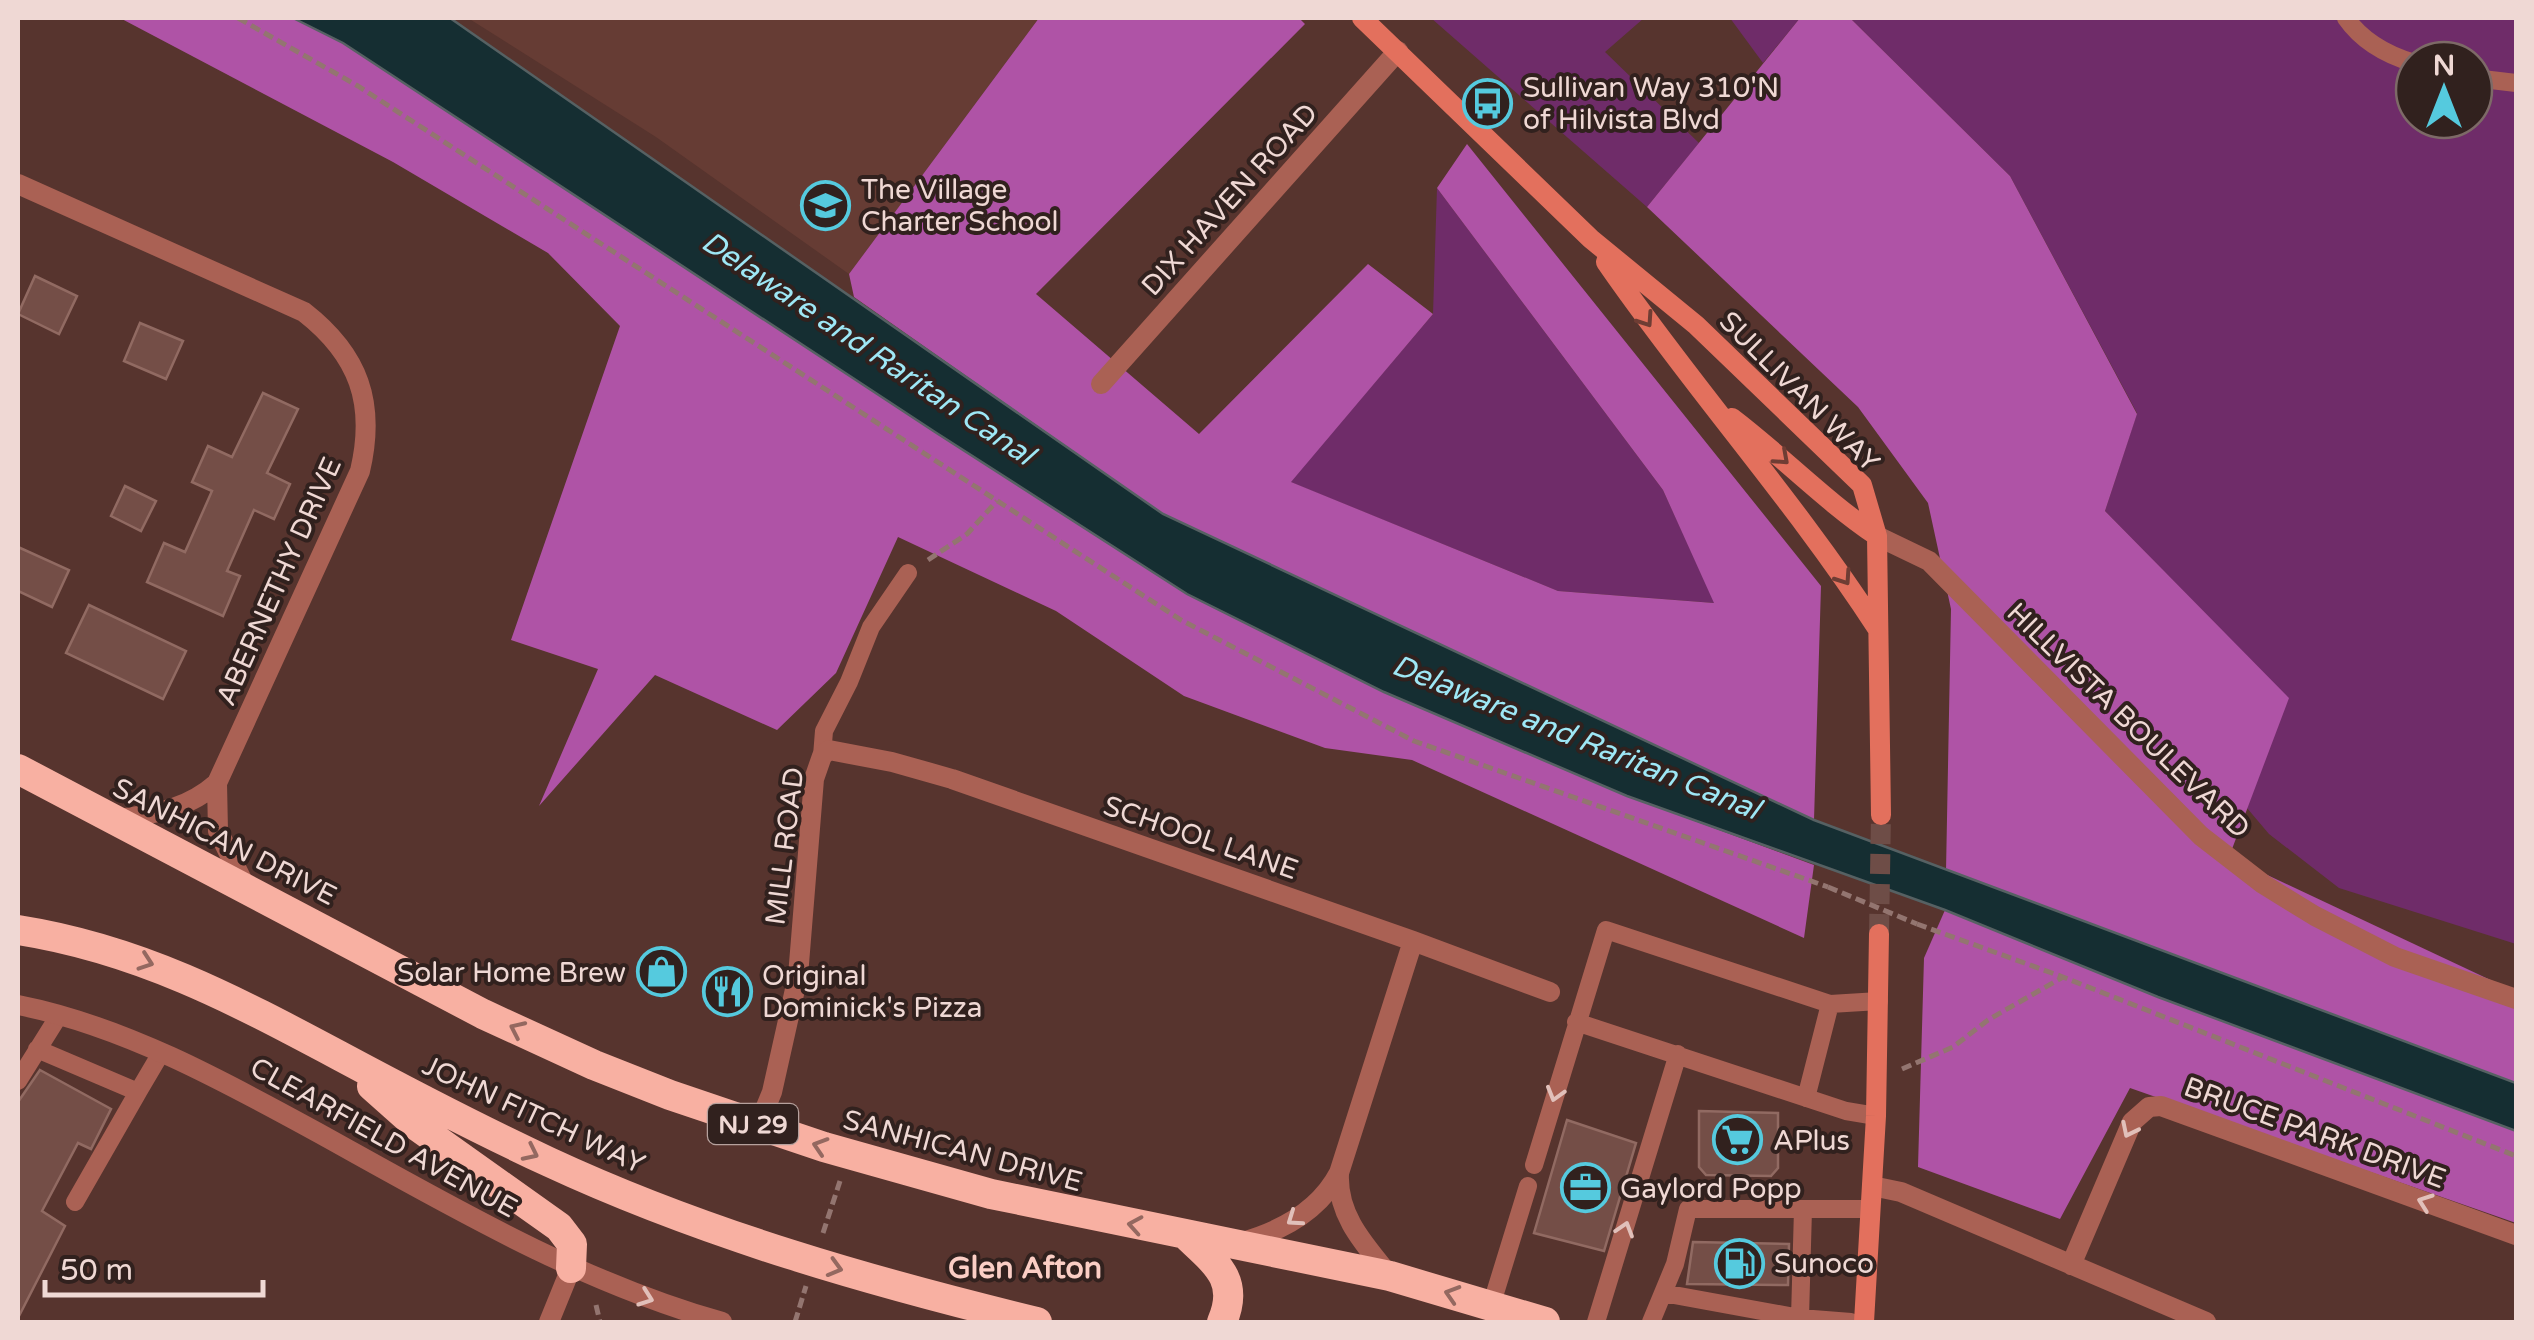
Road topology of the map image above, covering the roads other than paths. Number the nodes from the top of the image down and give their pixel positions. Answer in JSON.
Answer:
{"nodes":[{"id":1,"x":1362,"y":18,"type":"edge"},
{"id":2,"x":2346,"y":18,"type":"edge"},
{"id":3,"x":1398,"y":51,"type":"junction"},
{"id":4,"x":2394,"y":57,"type":"edge"},
{"id":5,"x":18,"y":184,"type":"edge"},
{"id":6,"x":1591,"y":239,"type":"junction"},
{"id":7,"x":1101,"y":384,"type":"dead end"},
{"id":8,"x":1706,"y":397,"type":"junction"},
{"id":9,"x":1877,"y":536,"type":"junction"},
{"id":10,"x":908,"y":573,"type":"road end"},
{"id":11,"x":1878,"y":630,"type":"junction"},
{"id":12,"x":826,"y":753,"type":"junction"},
{"id":13,"x":18,"y":769,"type":"edge"},
{"id":14,"x":217,"y":782,"type":"junction"},
{"id":15,"x":18,"y":797,"type":"edge"},
{"id":16,"x":76,"y":800,"type":"junction"},
{"id":17,"x":1880,"y":814,"type":"tunnel mouth"},
{"id":18,"x":114,"y":820,"type":"junction"},
{"id":19,"x":245,"y":886,"type":"junction"},
{"id":20,"x":18,"y":912,"type":"edge"},
{"id":21,"x":18,"y":930,"type":"edge"},
{"id":22,"x":1880,"y":934,"type":"tunnel mouth"},
{"id":23,"x":1414,"y":940,"type":"junction"},
{"id":24,"x":81,"y":942,"type":"junction"},
{"id":25,"x":1550,"y":992,"type":"dead end"},
{"id":26,"x":2516,"y":999,"type":"edge"},
{"id":27,"x":1879,"y":1001,"type":"junction"},
{"id":28,"x":1830,"y":1004,"type":"junction"},
{"id":29,"x":18,"y":1005,"type":"edge"},
{"id":30,"x":58,"y":1016,"type":"junction"},
{"id":31,"x":1576,"y":1022,"type":"junction"},
{"id":32,"x":37,"y":1049,"type":"junction"},
{"id":33,"x":161,"y":1054,"type":"junction"},
{"id":34,"x":336,"y":1054,"type":"junction"},
{"id":35,"x":1678,"y":1054,"type":"junction"},
{"id":36,"x":18,"y":1081,"type":"edge"},
{"id":37,"x":138,"y":1092,"type":"junction"},
{"id":38,"x":1806,"y":1098,"type":"junction"},
{"id":39,"x":1876,"y":1116,"type":"junction"},
{"id":40,"x":758,"y":1126,"type":"junction"},
{"id":41,"x":1534,"y":1165,"type":"dead end"},
{"id":42,"x":1339,"y":1173,"type":"junction"},
{"id":43,"x":1528,"y":1186,"type":"dead end"},
{"id":44,"x":1872,"y":1186,"type":"junction"},
{"id":45,"x":75,"y":1202,"type":"dead end"},
{"id":46,"x":1870,"y":1209,"type":"junction"},
{"id":47,"x":1802,"y":1210,"type":"junction"},
{"id":48,"x":1184,"y":1234,"type":"junction"},
{"id":49,"x":2516,"y":1235,"type":"edge"},
{"id":50,"x":1235,"y":1244,"type":"junction"},
{"id":51,"x":2071,"y":1265,"type":"junction"},
{"id":52,"x":572,"y":1268,"type":"junction"},
{"id":53,"x":1390,"y":1276,"type":"junction"},
{"id":54,"x":1663,"y":1293,"type":"junction"},
{"id":55,"x":1491,"y":1306,"type":"junction"},
{"id":56,"x":1799,"y":1320,"type":"edge"},
{"id":57,"x":549,"y":1322,"type":"edge"},
{"id":58,"x":722,"y":1322,"type":"edge"},
{"id":59,"x":1037,"y":1322,"type":"edge"},
{"id":60,"x":1222,"y":1322,"type":"edge"},
{"id":61,"x":1545,"y":1322,"type":"edge"},
{"id":62,"x":1596,"y":1322,"type":"edge"},
{"id":63,"x":1651,"y":1322,"type":"edge"},
{"id":64,"x":1850,"y":1322,"type":"edge"},
{"id":65,"x":1864,"y":1322,"type":"edge"},
{"id":66,"x":2206,"y":1322,"type":"edge"}],
"edges":[{"from":1,"to":3,"type":"main road","name":"SULLIVAN WAY"},
{"from":2,"to":4,"type":"lane"},
{"from":3,"to":6,"type":"main road","name":"SULLIVAN WAY"},
{"from":3,"to":7,"type":"street","name":"DIX HAVEN ROAD"},
{"from":5,"to":14,"type":"street","name":"ABERNETHY DRIVE"},
{"from":6,"to":8,"type":"main road","name":"SULLIVAN WAY","one_way":true},
{"from":6,"to":9,"type":"main road","name":"SULLIVAN WAY"},
{"from":8,"to":9,"type":"main road","one_way":true},
{"from":8,"to":11,"type":"main road","name":"SULLIVAN WAY","one_way":true},
{"from":9,"to":11,"type":"main road","name":"SULLIVAN WAY"},
{"from":9,"to":26,"type":"street","name":"HILLVISTA BOULEVARD"},
{"from":10,"to":12,"type":"lane"},
{"from":11,"to":17,"type":"main road","name":"SULLIVAN WAY"},
{"from":12,"to":23,"type":"street","name":"SCHOOL LANE"},
{"from":12,"to":40,"type":"street","name":"MILL ROAD"},
{"from":13,"to":16,"type":"highway","name":"SANHICAN DRIVE","number":"NJ 29"},
{"from":14,"to":18,"type":"street"},
{"from":14,"to":19,"type":"street","name":"ABERNETHY DRIVE"},
{"from":15,"to":16,"type":"highway"},
{"from":16,"to":18,"type":"highway","name":"SANHICAN DRIVE","number":"NJ 29"},
{"from":18,"to":19,"type":"highway","name":"SANHICAN DRIVE","number":"NJ 29"},
{"from":40,"to":19,"type":"highway","name":"SANHICAN DRIVE","number":"NJ 29","one_way":true},
{"from":20,"to":24,"type":"highway"},
{"from":21,"to":24,"type":"highway","name":"JOHN FITCH WAY"},
{"from":22,"to":27,"type":"main road"},
{"from":23,"to":25,"type":"street","name":"SCHOOL LANE"},
{"from":23,"to":42,"type":"street"},
{"from":24,"to":34,"type":"highway","name":"JOHN FITCH WAY","one_way":true},
{"from":27,"to":28,"type":"lane"},
{"from":27,"to":39,"type":"main road"},
{"from":28,"to":31,"type":"lane"},
{"from":28,"to":38,"type":"lane"},
{"from":29,"to":30,"type":"street","name":"CLEARFIELD AVENUE"},
{"from":30,"to":32,"type":"lane"},
{"from":30,"to":33,"type":"street","name":"CLEARFIELD AVENUE"},
{"from":31,"to":35,"type":"lane"},
{"from":31,"to":41,"type":"lane","one_way":true},
{"from":32,"to":36,"type":"lane"},
{"from":32,"to":37,"type":"lane"},
{"from":33,"to":37,"type":"lane"},
{"from":33,"to":52,"type":"street","name":"CLEARFIELD AVENUE"},
{"from":34,"to":52,"type":"highway"},
{"from":34,"to":59,"type":"highway","name":"JOHN FITCH WAY","one_way":true},
{"from":35,"to":38,"type":"lane"},
{"from":62,"to":35,"type":"lane","one_way":true},
{"from":37,"to":45,"type":"lane"},
{"from":38,"to":39,"type":"lane"},
{"from":39,"to":44,"type":"main road"},
{"from":48,"to":40,"type":"highway","name":"SANHICAN DRIVE","number":"NJ 29","one_way":true},
{"from":42,"to":50,"type":"street","one_way":true},
{"from":42,"to":53,"type":"street"},
{"from":43,"to":55,"type":"lane"},
{"from":44,"to":46,"type":"main road"},
{"from":44,"to":51,"type":"street"},
{"from":46,"to":47,"type":"lane"},
{"from":46,"to":65,"type":"main road"},
{"from":47,"to":54,"type":"lane"},
{"from":47,"to":56,"type":"lane"},
{"from":48,"to":50,"type":"highway","name":"SANHICAN DRIVE","number":"NJ 29"},
{"from":48,"to":60,"type":"highway"},
{"from":49,"to":51,"type":"street","name":"BRUCE PARK DRIVE","one_way":true},
{"from":50,"to":53,"type":"highway","name":"SANHICAN DRIVE","number":"NJ 29"},
{"from":51,"to":66,"type":"street"},
{"from":52,"to":57,"type":"street"},
{"from":52,"to":58,"type":"street","name":"CLEARFIELD AVENUE","one_way":true},
{"from":55,"to":53,"type":"highway","name":"SANHICAN DRIVE","number":"NJ 29","one_way":true},
{"from":54,"to":56,"type":"lane"},
{"from":54,"to":63,"type":"lane"},
{"from":55,"to":61,"type":"highway","name":"SANHICAN DRIVE","number":"NJ 29"},
{"from":56,"to":64,"type":"lane"}]}
